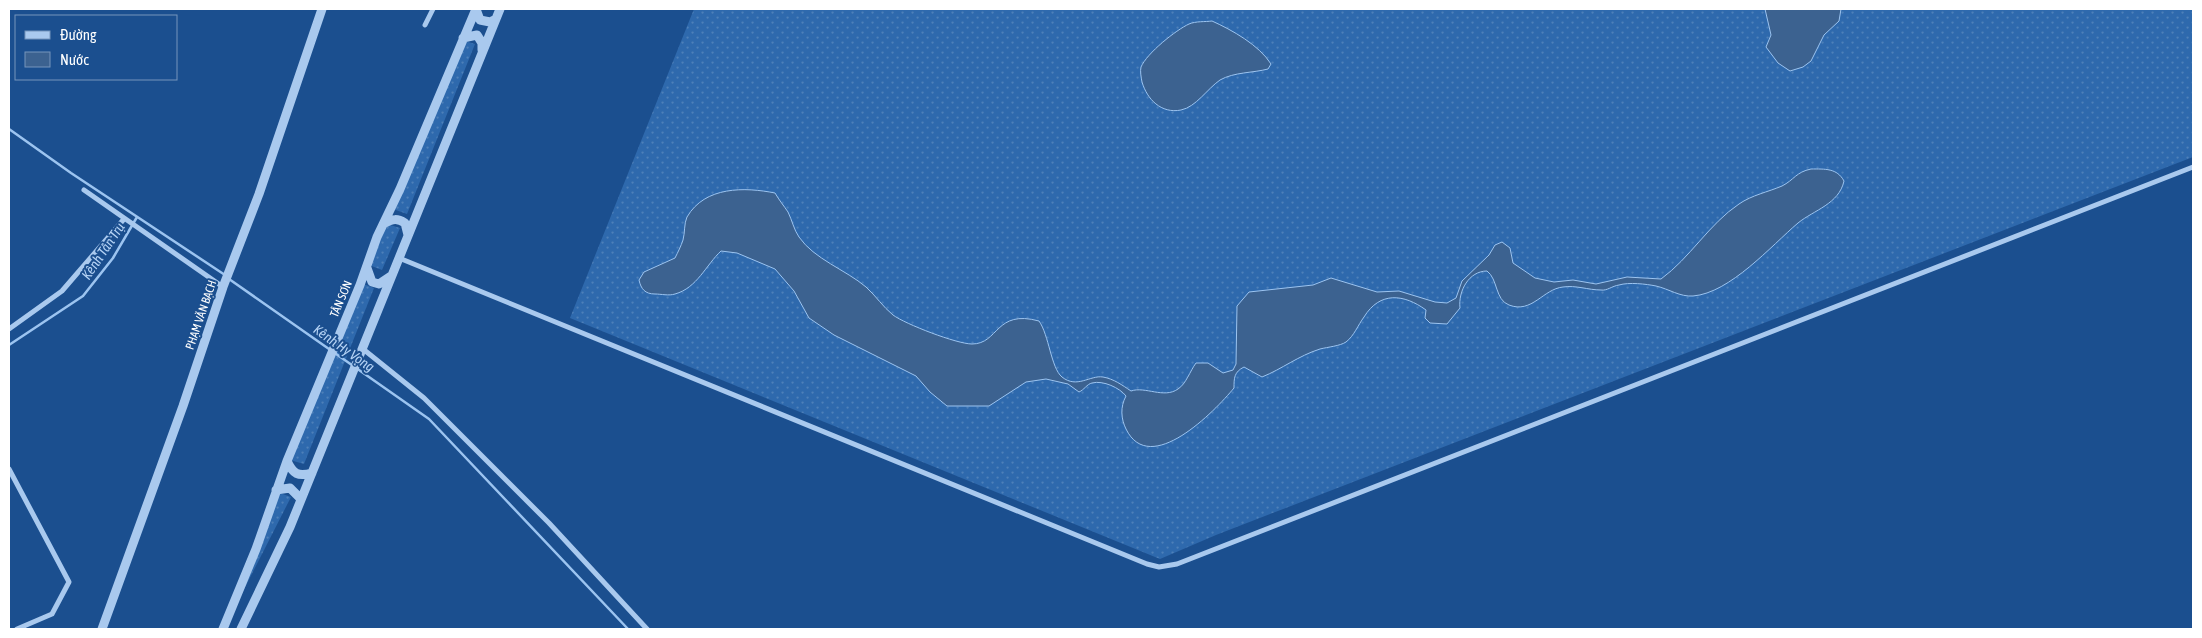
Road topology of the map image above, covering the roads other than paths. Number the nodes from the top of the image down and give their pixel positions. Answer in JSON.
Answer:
{"nodes":[{"id":1,"x":322,"y":9,"type":"edge"},
{"id":2,"x":433,"y":9,"type":"edge"},
{"id":3,"x":476,"y":9,"type":"edge"},
{"id":4,"x":500,"y":9,"type":"edge"},
{"id":5,"x":496,"y":19,"type":"junction"},
{"id":6,"x":425,"y":25,"type":"dead end"},
{"id":7,"x":463,"y":38,"type":"junction"},
{"id":8,"x":481,"y":52,"type":"junction"},
{"id":9,"x":2193,"y":167,"type":"edge"},
{"id":10,"x":84,"y":190,"type":"dead end"},
{"id":11,"x":124,"y":219,"type":"junction"},
{"id":12,"x":385,"y":223,"type":"junction"},
{"id":13,"x":408,"y":236,"type":"junction"},
{"id":14,"x":399,"y":258,"type":"junction"},
{"id":15,"x":367,"y":268,"type":"junction"},
{"id":16,"x":392,"y":276,"type":"junction"},
{"id":17,"x":223,"y":287,"type":"junction"},
{"id":18,"x":9,"y":329,"type":"edge"},
{"id":19,"x":362,"y":350,"type":"junction"},
{"id":20,"x":286,"y":461,"type":"junction"},
{"id":21,"x":9,"y":469,"type":"edge"},
{"id":22,"x":312,"y":473,"type":"junction"},
{"id":23,"x":276,"y":490,"type":"junction"},
{"id":24,"x":301,"y":499,"type":"junction"},
{"id":25,"x":17,"y":629,"type":"edge"},
{"id":26,"x":102,"y":629,"type":"edge"},
{"id":27,"x":223,"y":629,"type":"edge"},
{"id":28,"x":242,"y":629,"type":"edge"},
{"id":29,"x":647,"y":629,"type":"edge"}],
"edges":[{"from":1,"to":17,"type":"street","name":"PHẠM VĂN BẠCH"},
{"from":2,"to":6,"type":"street"},
{"from":3,"to":5,"type":"street"},
{"from":3,"to":7,"type":"street","name":"TÂN SƠN"},
{"from":4,"to":5,"type":"street"},
{"from":5,"to":8,"type":"street"},
{"from":7,"to":8,"type":"street"},
{"from":7,"to":12,"type":"street","name":"TÂN SƠN"},
{"from":8,"to":13,"type":"street"},
{"from":9,"to":14,"type":"street"},
{"from":10,"to":11,"type":"street"},
{"from":11,"to":17,"type":"street"},
{"from":11,"to":18,"type":"street"},
{"from":12,"to":13,"type":"street"},
{"from":12,"to":15,"type":"street","name":"TÂN SƠN"},
{"from":13,"to":14,"type":"street"},
{"from":14,"to":16,"type":"street"},
{"from":15,"to":16,"type":"street"},
{"from":15,"to":20,"type":"street","name":"TÂN SƠN"},
{"from":16,"to":19,"type":"street"},
{"from":17,"to":26,"type":"street","name":"PHẠM VĂN BẠCH"},
{"from":19,"to":22,"type":"street"},
{"from":19,"to":29,"type":"street"},
{"from":20,"to":22,"type":"street"},
{"from":20,"to":23,"type":"street","name":"TÂN SƠN"},
{"from":21,"to":25,"type":"street"},
{"from":22,"to":24,"type":"street"},
{"from":23,"to":24,"type":"street"},
{"from":23,"to":27,"type":"street","name":"TÂN SƠN"},
{"from":24,"to":28,"type":"street"}]}
